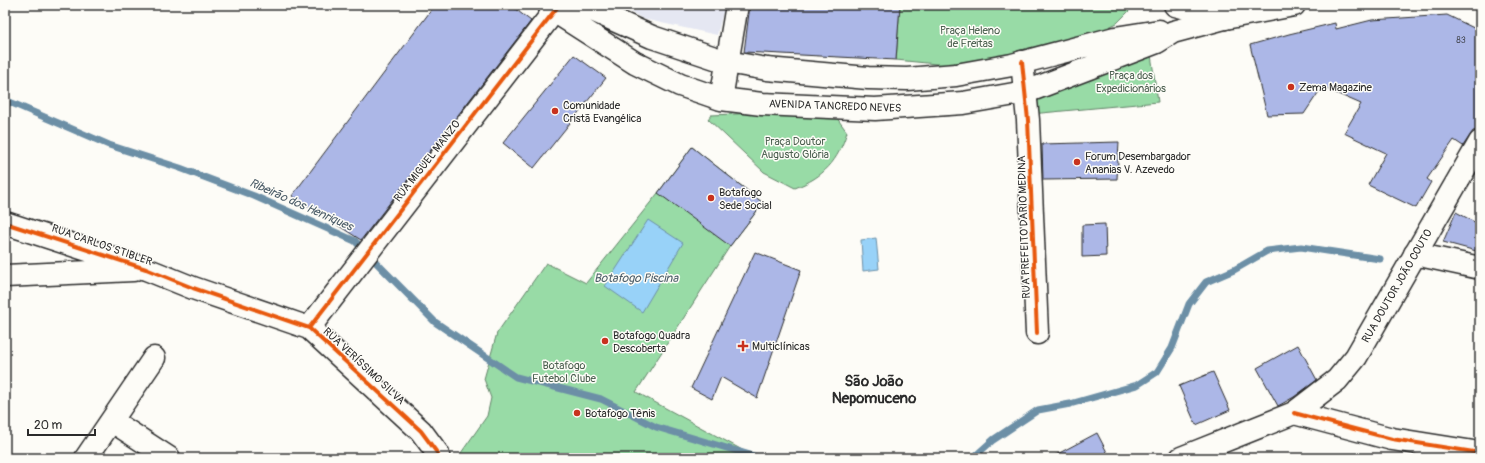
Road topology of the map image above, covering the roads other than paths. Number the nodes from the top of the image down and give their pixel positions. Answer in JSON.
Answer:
{"nodes":[{"id":1,"x":581,"y":5,"type":"edge"},
{"id":2,"x":737,"y":5,"type":"edge"},
{"id":3,"x":1176,"y":5,"type":"edge"},
{"id":4,"x":1294,"y":5,"type":"edge"},
{"id":5,"x":554,"y":7,"type":"edge"},
{"id":6,"x":1225,"y":18,"type":"junction"},
{"id":7,"x":1173,"y":32,"type":"junction"},
{"id":8,"x":727,"y":62,"type":"junction"},
{"id":9,"x":1022,"y":62,"type":"junction"},
{"id":10,"x":1026,"y":92,"type":"junction"},
{"id":11,"x":721,"y":99,"type":"junction"},
{"id":12,"x":1480,"y":142,"type":"edge"},
{"id":13,"x":5,"y":222,"type":"edge"},
{"id":14,"x":1415,"y":254,"type":"junction"},
{"id":15,"x":1480,"y":268,"type":"edge"},
{"id":16,"x":146,"y":269,"type":"junction"},
{"id":17,"x":5,"y":276,"type":"edge"},
{"id":18,"x":193,"y":288,"type":"joint"},
{"id":19,"x":309,"y":328,"type":"junction"},
{"id":20,"x":1037,"y":333,"type":"dead end"},
{"id":21,"x":154,"y":358,"type":"dead end"},
{"id":22,"x":1294,"y":413,"type":"junction"},
{"id":23,"x":112,"y":421,"type":"junction"},
{"id":24,"x":1480,"y":453,"type":"edge"},
{"id":25,"x":86,"y":458,"type":"edge"},
{"id":26,"x":169,"y":458,"type":"edge"},
{"id":27,"x":438,"y":458,"type":"edge"},
{"id":28,"x":1181,"y":458,"type":"edge"}],
"edges":[{"from":1,"to":8,"type":"main road","name":"AVENIDA TANCREDO NEVES"},
{"from":2,"to":8,"type":"main road"},
{"from":3,"to":6,"type":"main road"},
{"from":4,"to":6,"type":"main road","name":"AVENIDA TANCREDO NEVES"},
{"from":5,"to":11,"type":"main road","name":"AVENIDA TANCREDO NEVES"},
{"from":5,"to":19,"type":"main road","name":"RUA MIGUEL MANZO"},
{"from":6,"to":7,"type":"main road","name":"AVENIDA TANCREDO NEVES"},
{"from":7,"to":9,"type":"main road","name":"AVENIDA TANCREDO NEVES"},
{"from":7,"to":10,"type":"main road","name":"AVENIDA TANCREDO NEVES"},
{"from":8,"to":9,"type":"main road","name":"AVENIDA TANCREDO NEVES"},
{"from":8,"to":11,"type":"main road"},
{"from":9,"to":10,"type":"main road","name":"RUA PREFEITO DARIO MEDINA"},
{"from":10,"to":11,"type":"main road","name":"AVENIDA TANCREDO NEVES"},
{"from":10,"to":20,"type":"main road","name":"RUA PREFEITO DARIO MEDINA"},
{"from":12,"to":14,"type":"main road","name":"RUA DOUTOR JOÃO COUTO"},
{"from":13,"to":16,"type":"main road","name":"RUA CARLOS STIBLER"},
{"from":14,"to":15,"type":"main road"},
{"from":14,"to":22,"type":"main road","name":"RUA DOUTOR JOÃO COUTO"},
{"from":16,"to":17,"type":"main road"},
{"from":16,"to":18,"type":"main road","name":"RUA CARLOS STIBLER"},
{"from":18,"to":19,"type":"main road","name":"RUA VERÍSSIMO SILVA"},
{"from":19,"to":27,"type":"main road","name":"RUA VERÍSSIMO SILVA"},
{"from":21,"to":23,"type":"main road"},
{"from":22,"to":24,"type":"main road"},
{"from":22,"to":28,"type":"main road","name":"RUA DOUTOR JOÃO COUTO"},
{"from":23,"to":25,"type":"main road"},
{"from":23,"to":26,"type":"main road"}]}
